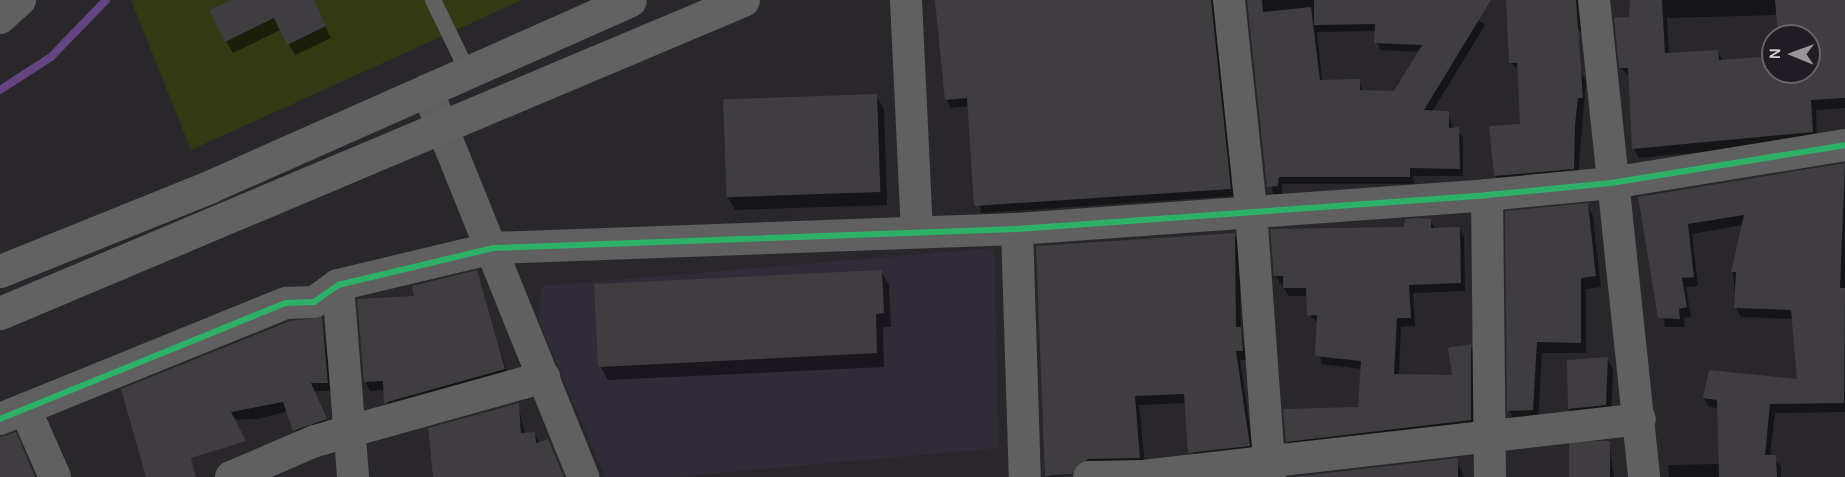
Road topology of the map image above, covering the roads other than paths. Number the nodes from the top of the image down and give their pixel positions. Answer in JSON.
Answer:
{"nodes":[{"id":1,"x":20,"y":0,"type":"edge"},
{"id":2,"x":433,"y":0,"type":"edge"},
{"id":3,"x":630,"y":0,"type":"edge"},
{"id":4,"x":743,"y":0,"type":"edge"},
{"id":5,"x":906,"y":0,"type":"edge"},
{"id":6,"x":1229,"y":0,"type":"edge"},
{"id":7,"x":1594,"y":0,"type":"edge"},
{"id":8,"x":0,"y":18,"type":"edge"},
{"id":9,"x":468,"y":72,"type":"junction"},
{"id":10,"x":427,"y":90,"type":"junction"},
{"id":11,"x":444,"y":126,"type":"junction"},
{"id":12,"x":1845,"y":146,"type":"edge"},
{"id":13,"x":1611,"y":183,"type":"junction"},
{"id":14,"x":1486,"y":195,"type":"junction"},
{"id":15,"x":1251,"y":211,"type":"junction"},
{"id":16,"x":1017,"y":229,"type":"junction"},
{"id":17,"x":917,"y":231,"type":"junction"},
{"id":18,"x":493,"y":248,"type":"junction"},
{"id":19,"x":0,"y":270,"type":"edge"},
{"id":20,"x":338,"y":285,"type":"junction"},
{"id":21,"x":0,"y":313,"type":"edge"},
{"id":22,"x":544,"y":377,"type":"junction"},
{"id":23,"x":13,"y":414,"type":"edge"},
{"id":24,"x":1640,"y":419,"type":"junction"},
{"id":25,"x":349,"y":431,"type":"junction"},
{"id":26,"x":1491,"y":436,"type":"junction"},
{"id":27,"x":1269,"y":467,"type":"edge"},
{"id":28,"x":1018,"y":473,"type":"edge"},
{"id":29,"x":55,"y":477,"type":"edge"},
{"id":30,"x":231,"y":477,"type":"edge"},
{"id":31,"x":353,"y":477,"type":"edge"},
{"id":32,"x":584,"y":477,"type":"edge"},
{"id":33,"x":1089,"y":477,"type":"edge"},
{"id":34,"x":1490,"y":477,"type":"edge"},
{"id":35,"x":1644,"y":477,"type":"edge"}],
"edges":[{"from":1,"to":8,"type":"street"},
{"from":2,"to":9,"type":"lane"},
{"from":3,"to":9,"type":"street"},
{"from":4,"to":11,"type":"street"},
{"from":5,"to":17,"type":"street"},
{"from":6,"to":15,"type":"street"},
{"from":7,"to":13,"type":"street"},
{"from":9,"to":10,"type":"street"},
{"from":10,"to":11,"type":"street"},
{"from":10,"to":19,"type":"street"},
{"from":11,"to":18,"type":"street"},
{"from":11,"to":21,"type":"street"},
{"from":12,"to":13,"type":"street"},
{"from":13,"to":14,"type":"street"},
{"from":13,"to":24,"type":"street"},
{"from":14,"to":15,"type":"street"},
{"from":14,"to":26,"type":"street"},
{"from":15,"to":16,"type":"street"},
{"from":15,"to":27,"type":"street"},
{"from":16,"to":17,"type":"street"},
{"from":16,"to":28,"type":"street"},
{"from":17,"to":18,"type":"street"},
{"from":18,"to":20,"type":"street"},
{"from":18,"to":22,"type":"street"},
{"from":20,"to":23,"type":"street"},
{"from":20,"to":25,"type":"street"},
{"from":22,"to":25,"type":"street"},
{"from":22,"to":32,"type":"street"},
{"from":23,"to":29,"type":"street"},
{"from":24,"to":26,"type":"street"},
{"from":24,"to":35,"type":"street"},
{"from":25,"to":30,"type":"street"},
{"from":25,"to":31,"type":"street"},
{"from":26,"to":27,"type":"street"},
{"from":26,"to":34,"type":"street"},
{"from":27,"to":33,"type":"street"}]}
